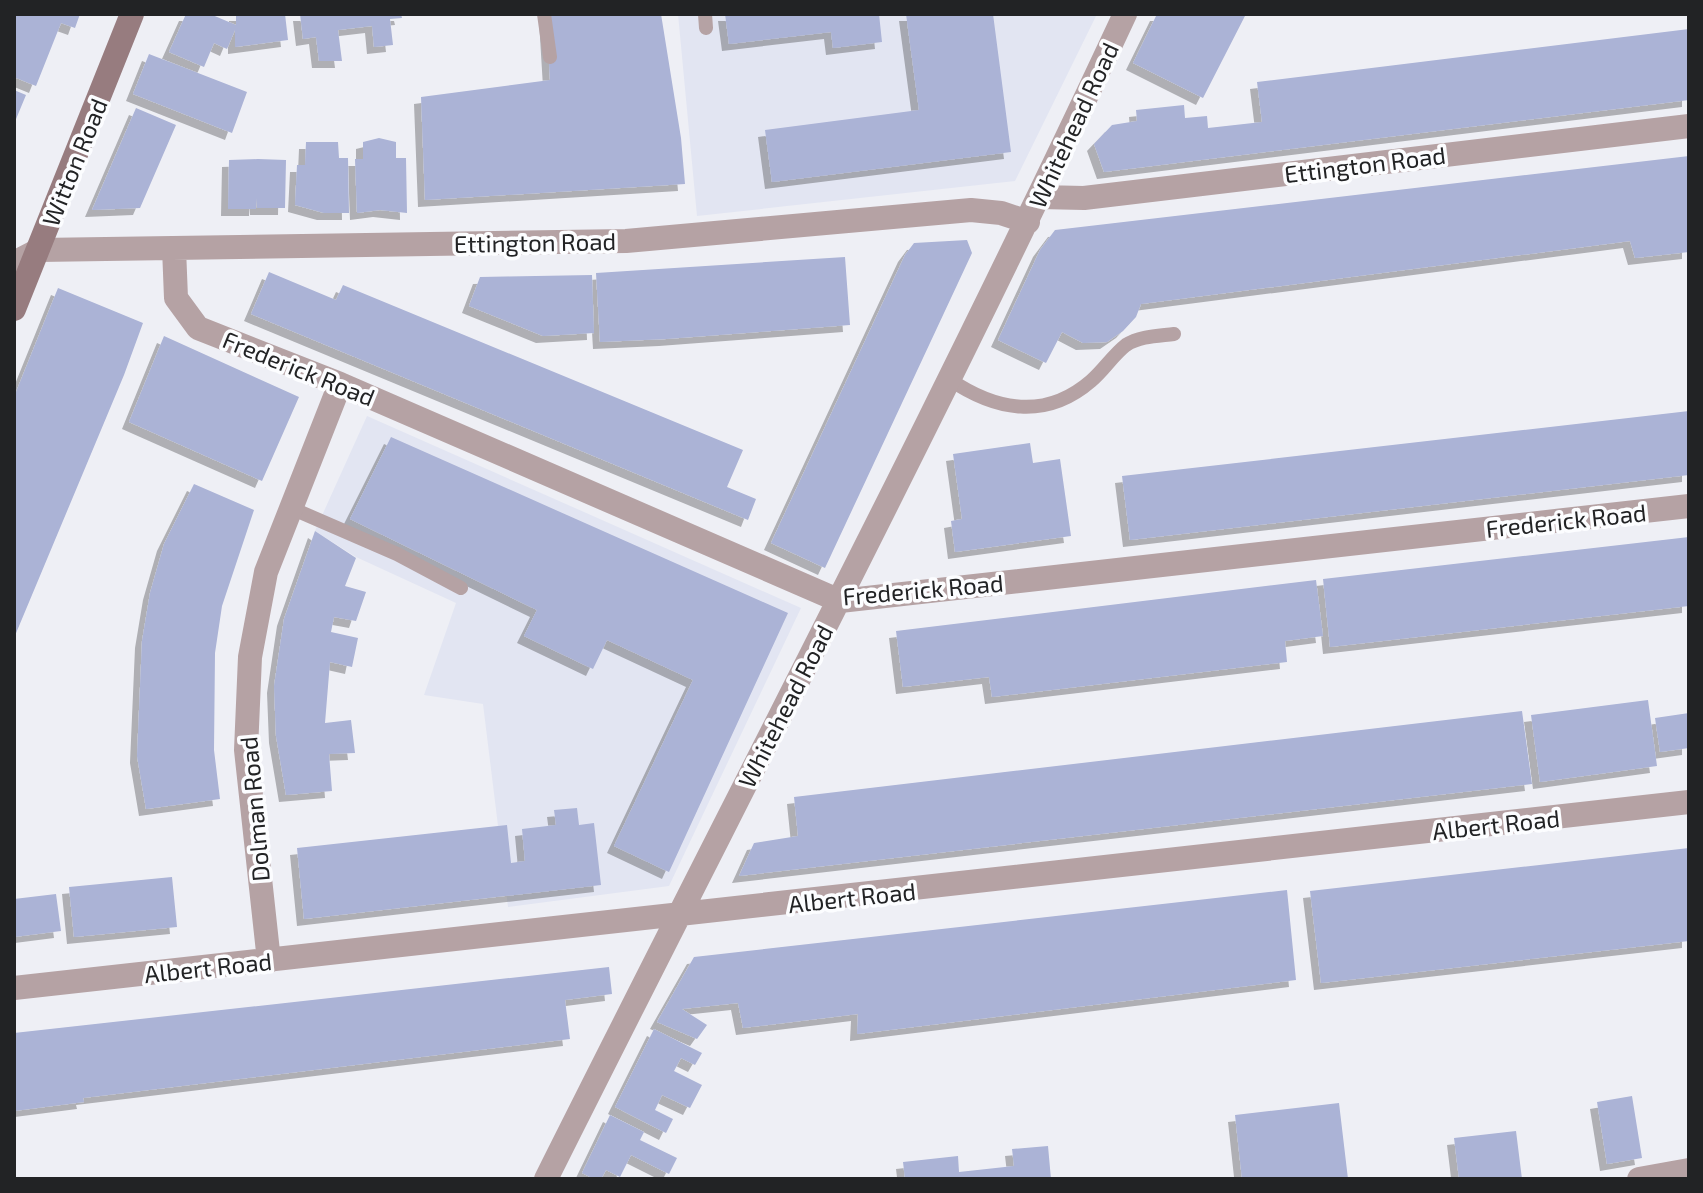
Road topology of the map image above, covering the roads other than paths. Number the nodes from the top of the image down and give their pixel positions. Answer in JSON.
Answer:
{"nodes":[{"id":1,"x":132,"y":14,"type":"edge"},
{"id":2,"x":544,"y":14,"type":"edge"},
{"id":3,"x":1125,"y":14,"type":"edge"},
{"id":4,"x":550,"y":57,"type":"dead end"},
{"id":5,"x":1689,"y":126,"type":"edge"},
{"id":6,"x":1040,"y":197,"type":"junction"},
{"id":7,"x":1028,"y":222,"type":"junction"},
{"id":8,"x":174,"y":248,"type":"junction"},
{"id":9,"x":39,"y":250,"type":"junction"},
{"id":10,"x":14,"y":263,"type":"edge"},
{"id":11,"x":14,"y":309,"type":"edge"},
{"id":12,"x":1174,"y":334,"type":"dead end"},
{"id":13,"x":949,"y":379,"type":"junction"},
{"id":14,"x":340,"y":384,"type":"junction"},
{"id":15,"x":1689,"y":506,"type":"edge"},
{"id":16,"x":291,"y":508,"type":"junction"},
{"id":17,"x":461,"y":588,"type":"dead end"},
{"id":18,"x":840,"y":601,"type":"junction"},
{"id":19,"x":1689,"y":802,"type":"edge"},
{"id":20,"x":677,"y":916,"type":"junction"},
{"id":21,"x":269,"y":961,"type":"junction"},
{"id":22,"x":14,"y":988,"type":"edge"},
{"id":23,"x":1689,"y":1170,"type":"edge"},
{"id":24,"x":546,"y":1179,"type":"edge"},
{"id":25,"x":1639,"y":1179,"type":"edge"}],
"edges":[{"from":1,"to":9,"type":"main road","name":"Witton Road"},
{"from":2,"to":4,"type":"lane"},
{"from":3,"to":6,"type":"street","name":"Whitehead Road"},
{"from":5,"to":6,"type":"street","name":"Ettington Road"},
{"from":6,"to":7,"type":"street","name":"Whitehead Road"},
{"from":7,"to":8,"type":"street","name":"Ettington Road"},
{"from":7,"to":13,"type":"street","name":"Whitehead Road"},
{"from":8,"to":9,"type":"street","name":"Ettington Road"},
{"from":8,"to":14,"type":"street","name":"Frederick Road"},
{"from":9,"to":10,"type":"street"},
{"from":9,"to":11,"type":"main road","name":"Witton Road"},
{"from":12,"to":13,"type":"lane"},
{"from":13,"to":18,"type":"street","name":"Whitehead Road"},
{"from":14,"to":16,"type":"street","name":"Dolman Road"},
{"from":14,"to":18,"type":"street","name":"Frederick Road"},
{"from":15,"to":18,"type":"street","name":"Frederick Road"},
{"from":16,"to":17,"type":"lane"},
{"from":16,"to":21,"type":"street","name":"Dolman Road"},
{"from":18,"to":20,"type":"street","name":"Whitehead Road"},
{"from":19,"to":20,"type":"street","name":"Albert Road"},
{"from":20,"to":21,"type":"street","name":"Albert Road"},
{"from":20,"to":24,"type":"street","name":"Whitehead Road"},
{"from":21,"to":22,"type":"street","name":"Albert Road"},
{"from":23,"to":25,"type":"street"}]}
